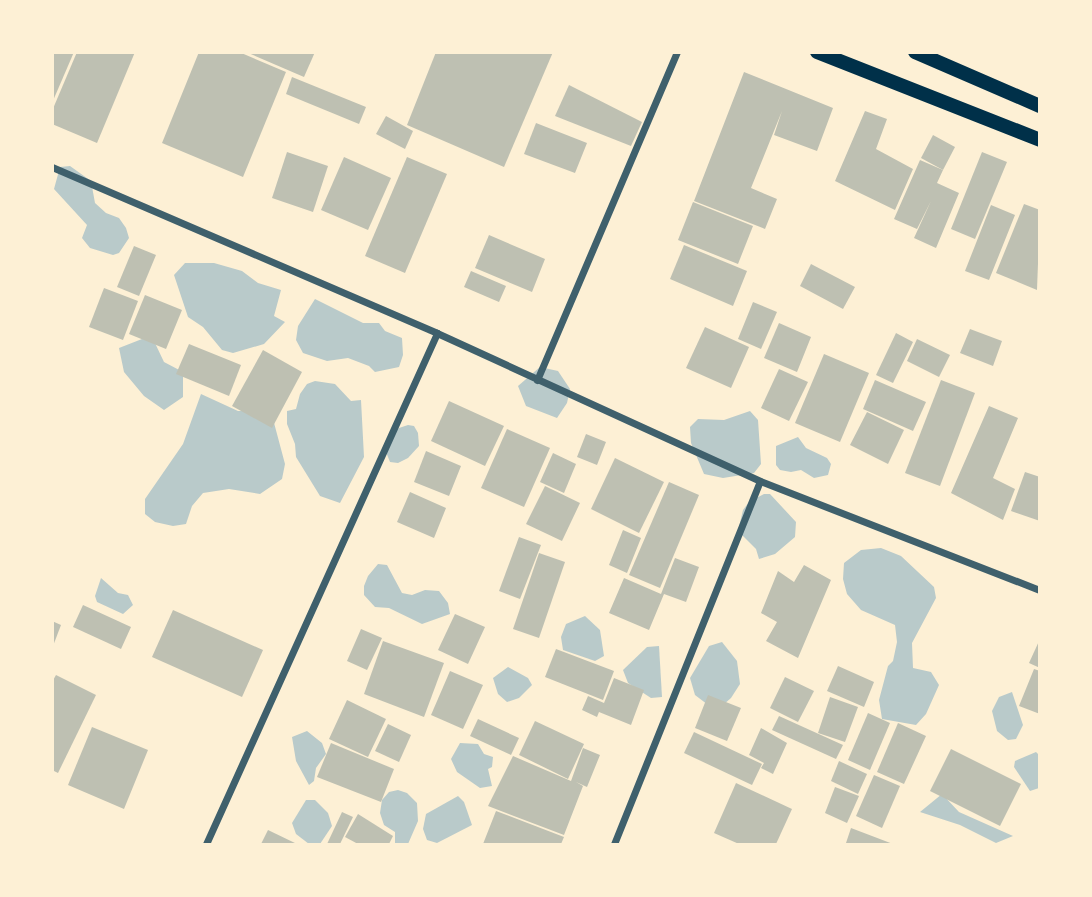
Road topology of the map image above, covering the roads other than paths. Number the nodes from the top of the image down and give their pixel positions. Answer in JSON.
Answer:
{"nodes":[{"id":1,"x":677,"y":52,"type":"edge"},
{"id":2,"x":817,"y":52,"type":"edge"},
{"id":3,"x":915,"y":52,"type":"edge"},
{"id":4,"x":1040,"y":106,"type":"edge"},
{"id":5,"x":1040,"y":140,"type":"edge"},
{"id":6,"x":52,"y":166,"type":"edge"},
{"id":7,"x":437,"y":333,"type":"junction"},
{"id":8,"x":537,"y":380,"type":"junction"},
{"id":9,"x":760,"y":481,"type":"junction"},
{"id":10,"x":1040,"y":590,"type":"edge"},
{"id":11,"x":206,"y":845,"type":"edge"},
{"id":12,"x":614,"y":845,"type":"edge"}],
"edges":[{"from":1,"to":8,"type":"street"},
{"from":2,"to":5,"type":"main road"},
{"from":3,"to":4,"type":"main road"},
{"from":6,"to":7,"type":"street"},
{"from":7,"to":8,"type":"street"},
{"from":7,"to":11,"type":"street"},
{"from":8,"to":9,"type":"street"},
{"from":9,"to":10,"type":"street"},
{"from":9,"to":12,"type":"street"}]}
